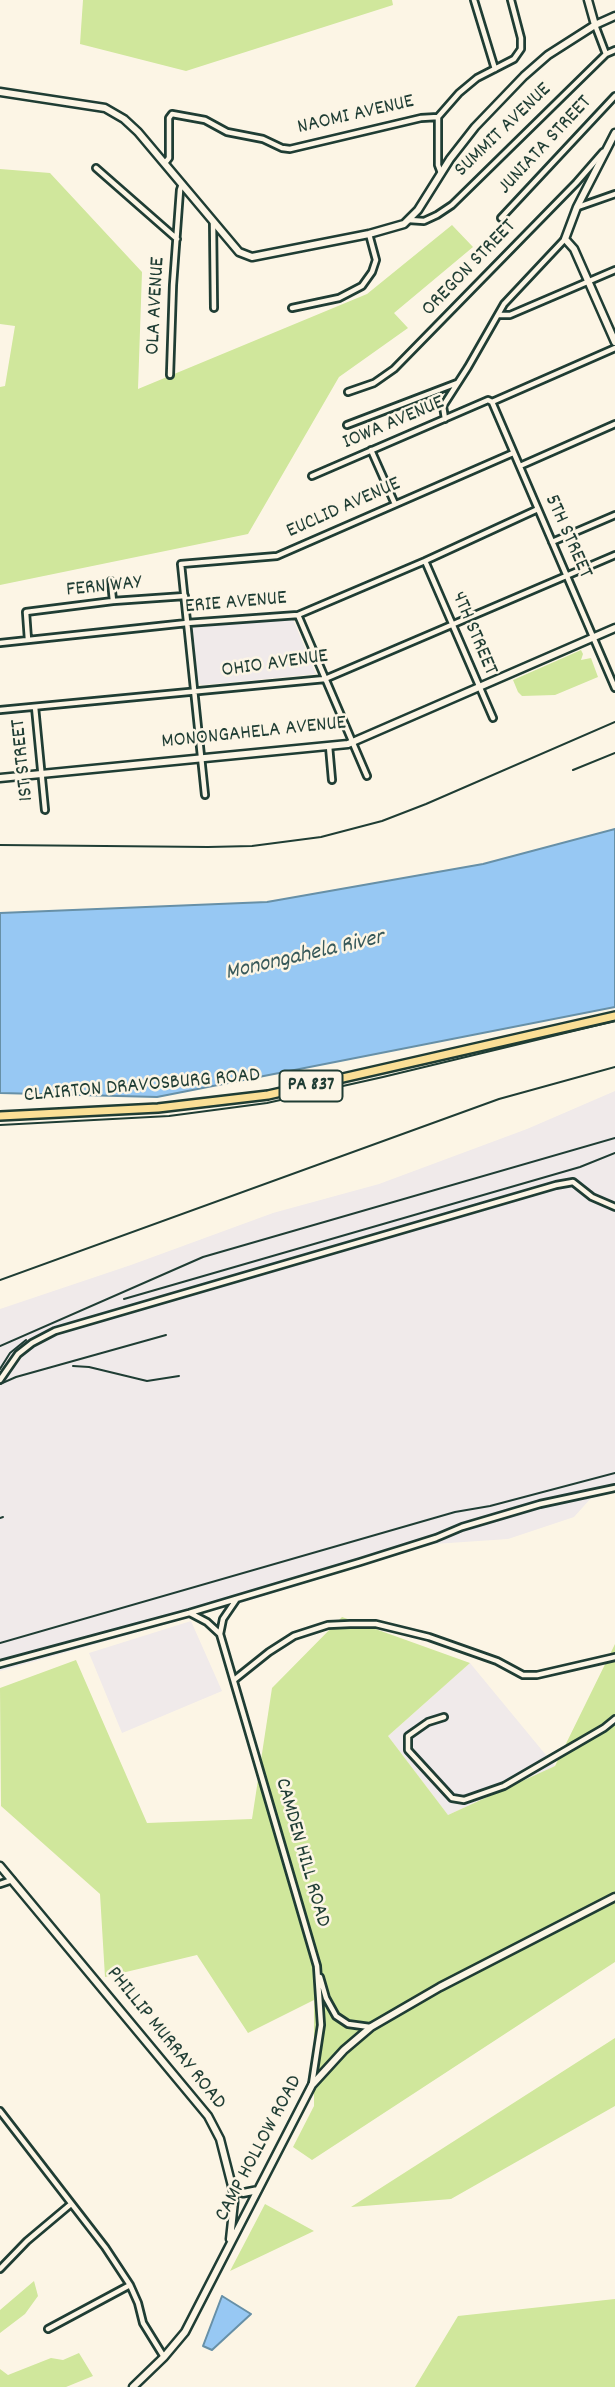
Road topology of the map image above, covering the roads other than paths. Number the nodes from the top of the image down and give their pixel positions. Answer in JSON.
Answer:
{"nodes":[{"id":1,"x":474,"y":0,"type":"edge"},
{"id":2,"x":511,"y":0,"type":"edge"},
{"id":3,"x":589,"y":0,"type":"edge"},
{"id":4,"x":615,"y":16,"type":"edge"},
{"id":5,"x":595,"y":25,"type":"junction"},
{"id":6,"x":615,"y":50,"type":"edge"},
{"id":7,"x":606,"y":54,"type":"junction"},
{"id":8,"x":495,"y":68,"type":"junction"},
{"id":9,"x":0,"y":92,"type":"edge"},
{"id":10,"x":615,"y":96,"type":"edge"},
{"id":11,"x":438,"y":117,"type":"junction"},
{"id":12,"x":615,"y":133,"type":"edge"},
{"id":13,"x":604,"y":152,"type":"junction"},
{"id":14,"x":164,"y":164,"type":"junction"},
{"id":15,"x":96,"y":168,"type":"dead end"},
{"id":16,"x":441,"y":173,"type":"junction"},
{"id":17,"x":182,"y":184,"type":"junction"},
{"id":18,"x":615,"y":194,"type":"edge"},
{"id":19,"x":577,"y":207,"type":"junction"},
{"id":20,"x":501,"y":218,"type":"dead end"},
{"id":21,"x":410,"y":220,"type":"junction"},
{"id":22,"x":213,"y":222,"type":"junction"},
{"id":23,"x":369,"y":234,"type":"junction"},
{"id":24,"x":177,"y":239,"type":"junction"},
{"id":25,"x":565,"y":239,"type":"junction"},
{"id":26,"x":615,"y":270,"type":"edge"},
{"id":27,"x":589,"y":282,"type":"junction"},
{"id":28,"x":214,"y":308,"type":"dead end"},
{"id":29,"x":292,"y":308,"type":"dead end"},
{"id":30,"x":498,"y":315,"type":"junction"},
{"id":31,"x":615,"y":342,"type":"edge"},
{"id":32,"x":615,"y":348,"type":"edge"},
{"id":33,"x":170,"y":375,"type":"dead end"},
{"id":34,"x":458,"y":383,"type":"junction"},
{"id":35,"x":348,"y":393,"type":"dead end"},
{"id":36,"x":490,"y":401,"type":"junction"},
{"id":37,"x":445,"y":419,"type":"junction"},
{"id":38,"x":615,"y":424,"type":"edge"},
{"id":39,"x":347,"y":425,"type":"dead end"},
{"id":40,"x":371,"y":450,"type":"junction"},
{"id":41,"x":513,"y":453,"type":"junction"},
{"id":42,"x":520,"y":466,"type":"junction"},
{"id":43,"x":313,"y":476,"type":"dead end"},
{"id":44,"x":395,"y":504,"type":"junction"},
{"id":45,"x":538,"y":509,"type":"junction"},
{"id":46,"x":615,"y":515,"type":"edge"},
{"id":47,"x":552,"y":542,"type":"junction"},
{"id":48,"x":615,"y":555,"type":"edge"},
{"id":49,"x":425,"y":561,"type":"junction"},
{"id":50,"x":568,"y":576,"type":"junction"},
{"id":51,"x":111,"y":581,"type":"dead end"},
{"id":52,"x":185,"y":596,"type":"junction"},
{"id":53,"x":113,"y":601,"type":"junction"},
{"id":54,"x":298,"y":615,"type":"junction"},
{"id":55,"x":187,"y":623,"type":"junction"},
{"id":56,"x":452,"y":625,"type":"junction"},
{"id":57,"x":615,"y":628,"type":"edge"},
{"id":58,"x":593,"y":638,"type":"junction"},
{"id":59,"x":28,"y":640,"type":"junction"},
{"id":60,"x":0,"y":643,"type":"edge"},
{"id":61,"x":325,"y":679,"type":"junction"},
{"id":62,"x":479,"y":687,"type":"junction"},
{"id":63,"x":615,"y":688,"type":"edge"},
{"id":64,"x":194,"y":691,"type":"junction"},
{"id":65,"x":34,"y":707,"type":"junction"},
{"id":66,"x":0,"y":710,"type":"edge"},
{"id":67,"x":493,"y":718,"type":"dead end"},
{"id":68,"x":353,"y":742,"type":"junction"},
{"id":69,"x":329,"y":746,"type":"junction"},
{"id":70,"x":200,"y":758,"type":"junction"},
{"id":71,"x":42,"y":773,"type":"junction"},
{"id":72,"x":367,"y":776,"type":"dead end"},
{"id":73,"x":0,"y":778,"type":"edge"},
{"id":74,"x":332,"y":780,"type":"dead end"},
{"id":75,"x":205,"y":795,"type":"dead end"},
{"id":76,"x":45,"y":810,"type":"dead end"},
{"id":77,"x":615,"y":1016,"type":"edge"},
{"id":78,"x":0,"y":1116,"type":"edge"},
{"id":79,"x":615,"y":1207,"type":"edge"},
{"id":80,"x":0,"y":1380,"type":"edge"},
{"id":81,"x":615,"y":1488,"type":"edge"},
{"id":82,"x":238,"y":1598,"type":"junction"},
{"id":83,"x":189,"y":1613,"type":"junction"},
{"id":84,"x":220,"y":1634,"type":"junction"},
{"id":85,"x":615,"y":1657,"type":"edge"},
{"id":86,"x":0,"y":1664,"type":"edge"},
{"id":87,"x":234,"y":1680,"type":"junction"},
{"id":88,"x":444,"y":1717,"type":"dead end"},
{"id":89,"x":615,"y":1719,"type":"edge"},
{"id":90,"x":0,"y":1866,"type":"edge"},
{"id":91,"x":12,"y":1880,"type":"junction"},
{"id":92,"x":0,"y":1884,"type":"edge"},
{"id":93,"x":615,"y":1897,"type":"edge"},
{"id":94,"x":317,"y":1966,"type":"junction"},
{"id":95,"x":371,"y":2027,"type":"junction"},
{"id":96,"x":312,"y":2084,"type":"junction"},
{"id":97,"x":0,"y":2111,"type":"edge"},
{"id":98,"x":2,"y":2119,"type":"edge"},
{"id":99,"x":233,"y":2190,"type":"junction"},
{"id":100,"x":258,"y":2190,"type":"junction"},
{"id":101,"x":71,"y":2204,"type":"junction"},
{"id":102,"x":230,"y":2244,"type":"junction"},
{"id":103,"x":0,"y":2269,"type":"edge"},
{"id":104,"x":130,"y":2286,"type":"junction"},
{"id":105,"x":48,"y":2329,"type":"dead end"},
{"id":106,"x":164,"y":2357,"type":"junction"},
{"id":107,"x":133,"y":2387,"type":"edge"}],
"edges":[{"from":1,"to":8,"type":"street"},
{"from":2,"to":8,"type":"street"},
{"from":3,"to":5,"type":"street"},
{"from":4,"to":5,"type":"street"},
{"from":5,"to":7,"type":"street"},
{"from":5,"to":16,"type":"street"},
{"from":6,"to":7,"type":"street","name":"SUMMIT AVENUE"},
{"from":7,"to":21,"type":"street","name":"SUMMIT AVENUE"},
{"from":8,"to":11,"type":"street"},
{"from":9,"to":14,"type":"street"},
{"from":10,"to":20,"type":"street","name":"JUNIATA STREET"},
{"from":11,"to":14,"type":"street","name":"NAOMI AVENUE"},
{"from":11,"to":16,"type":"street"},
{"from":12,"to":13,"type":"street"},
{"from":13,"to":19,"type":"street"},
{"from":13,"to":35,"type":"street","name":"OREGON STREET"},
{"from":14,"to":17,"type":"street"},
{"from":15,"to":24,"type":"street","name":"OLA AVENUE"},
{"from":16,"to":21,"type":"street"},
{"from":17,"to":22,"type":"street"},
{"from":17,"to":24,"type":"street","name":"OLA AVENUE"},
{"from":18,"to":19,"type":"street"},
{"from":19,"to":25,"type":"street"},
{"from":21,"to":23,"type":"street"},
{"from":22,"to":23,"type":"street"},
{"from":22,"to":28,"type":"street"},
{"from":23,"to":29,"type":"street"},
{"from":24,"to":33,"type":"street","name":"OLA AVENUE"},
{"from":25,"to":27,"type":"street"},
{"from":25,"to":30,"type":"street"},
{"from":26,"to":27,"type":"street"},
{"from":27,"to":30,"type":"street"},
{"from":27,"to":31,"type":"street"},
{"from":30,"to":34,"type":"street"},
{"from":32,"to":36,"type":"street","name":"IOWA AVENUE"},
{"from":34,"to":37,"type":"street"},
{"from":34,"to":39,"type":"street"},
{"from":36,"to":37,"type":"street","name":"IOWA AVENUE"},
{"from":36,"to":41,"type":"street","name":"5TH STREET"},
{"from":37,"to":40,"type":"street","name":"IOWA AVENUE"},
{"from":38,"to":42,"type":"street"},
{"from":40,"to":43,"type":"street","name":"IOWA AVENUE"},
{"from":40,"to":44,"type":"street"},
{"from":41,"to":42,"type":"street","name":"5TH STREET"},
{"from":41,"to":44,"type":"street","name":"EUCLID AVENUE"},
{"from":42,"to":45,"type":"street","name":"5TH STREET"},
{"from":44,"to":52,"type":"street","name":"EUCLID AVENUE"},
{"from":45,"to":47,"type":"street","name":"5TH STREET"},
{"from":45,"to":49,"type":"street","name":"ERIE AVENUE"},
{"from":46,"to":47,"type":"street"},
{"from":47,"to":50,"type":"street","name":"5TH STREET"},
{"from":48,"to":50,"type":"street","name":"OHIO AVENUE"},
{"from":49,"to":54,"type":"street","name":"ERIE AVENUE"},
{"from":49,"to":56,"type":"street","name":"4TH STREET"},
{"from":50,"to":56,"type":"street","name":"OHIO AVENUE"},
{"from":50,"to":58,"type":"street","name":"5TH STREET"},
{"from":51,"to":53,"type":"street"},
{"from":52,"to":53,"type":"street","name":"FERN WAY"},
{"from":52,"to":55,"type":"street"},
{"from":53,"to":59,"type":"street","name":"FERN WAY"},
{"from":54,"to":55,"type":"street","name":"ERIE AVENUE"},
{"from":54,"to":61,"type":"street"},
{"from":55,"to":59,"type":"street","name":"ERIE AVENUE"},
{"from":55,"to":64,"type":"street"},
{"from":56,"to":61,"type":"street","name":"OHIO AVENUE"},
{"from":56,"to":62,"type":"street","name":"4TH STREET"},
{"from":57,"to":58,"type":"street","name":"MONONGAHELA AVENUE"},
{"from":58,"to":62,"type":"street","name":"MONONGAHELA AVENUE"},
{"from":58,"to":63,"type":"street","name":"5TH STREET"},
{"from":59,"to":60,"type":"street","name":"ERIE AVENUE"},
{"from":61,"to":64,"type":"street","name":"OHIO AVENUE"},
{"from":61,"to":68,"type":"street"},
{"from":62,"to":67,"type":"street","name":"4TH STREET"},
{"from":62,"to":68,"type":"street","name":"MONONGAHELA AVENUE"},
{"from":64,"to":65,"type":"street","name":"OHIO AVENUE"},
{"from":64,"to":70,"type":"street"},
{"from":65,"to":66,"type":"street","name":"OHIO AVENUE"},
{"from":65,"to":71,"type":"street","name":"1ST STREET"},
{"from":68,"to":69,"type":"street","name":"MONONGAHELA AVENUE"},
{"from":68,"to":72,"type":"street"},
{"from":69,"to":70,"type":"street","name":"MONONGAHELA AVENUE"},
{"from":69,"to":74,"type":"street"},
{"from":70,"to":71,"type":"street","name":"MONONGAHELA AVENUE"},
{"from":70,"to":75,"type":"street"},
{"from":71,"to":73,"type":"street","name":"MONONGAHELA AVENUE"},
{"from":71,"to":76,"type":"street","name":"1ST STREET"},
{"from":77,"to":78,"type":"main road","name":"CLAIRTON DRAVOSBURG ROAD","number":"PA 837"},
{"from":79,"to":80,"type":"street"},
{"from":81,"to":82,"type":"street"},
{"from":82,"to":83,"type":"street"},
{"from":82,"to":84,"type":"street"},
{"from":83,"to":84,"type":"street"},
{"from":83,"to":86,"type":"street"},
{"from":84,"to":87,"type":"street","name":"CAMDEN HILL ROAD"},
{"from":85,"to":87,"type":"street"},
{"from":87,"to":94,"type":"street","name":"CAMDEN HILL ROAD"},
{"from":88,"to":89,"type":"street"},
{"from":90,"to":91,"type":"street","name":"PHILLIP MURRAY ROAD"},
{"from":91,"to":92,"type":"street"},
{"from":91,"to":99,"type":"street","name":"PHILLIP MURRAY ROAD"},
{"from":93,"to":95,"type":"street","name":"CAMP HOLLOW ROAD"},
{"from":94,"to":95,"type":"street"},
{"from":94,"to":96,"type":"street","name":"CAMDEN HILL ROAD"},
{"from":95,"to":96,"type":"street","name":"CAMP HOLLOW ROAD"},
{"from":96,"to":100,"type":"street","name":"CAMP HOLLOW ROAD"},
{"from":97,"to":98,"type":"street"},
{"from":98,"to":101,"type":"street"},
{"from":99,"to":100,"type":"street"},
{"from":99,"to":102,"type":"street","name":"PHILLIP MURRAY ROAD"},
{"from":100,"to":102,"type":"street","name":"CAMP HOLLOW ROAD"},
{"from":101,"to":103,"type":"street"},
{"from":101,"to":104,"type":"street"},
{"from":102,"to":106,"type":"street","name":"CAMP HOLLOW ROAD"},
{"from":104,"to":105,"type":"street"},
{"from":104,"to":106,"type":"street"},
{"from":106,"to":107,"type":"street","name":"CAMP HOLLOW ROAD"}]}
